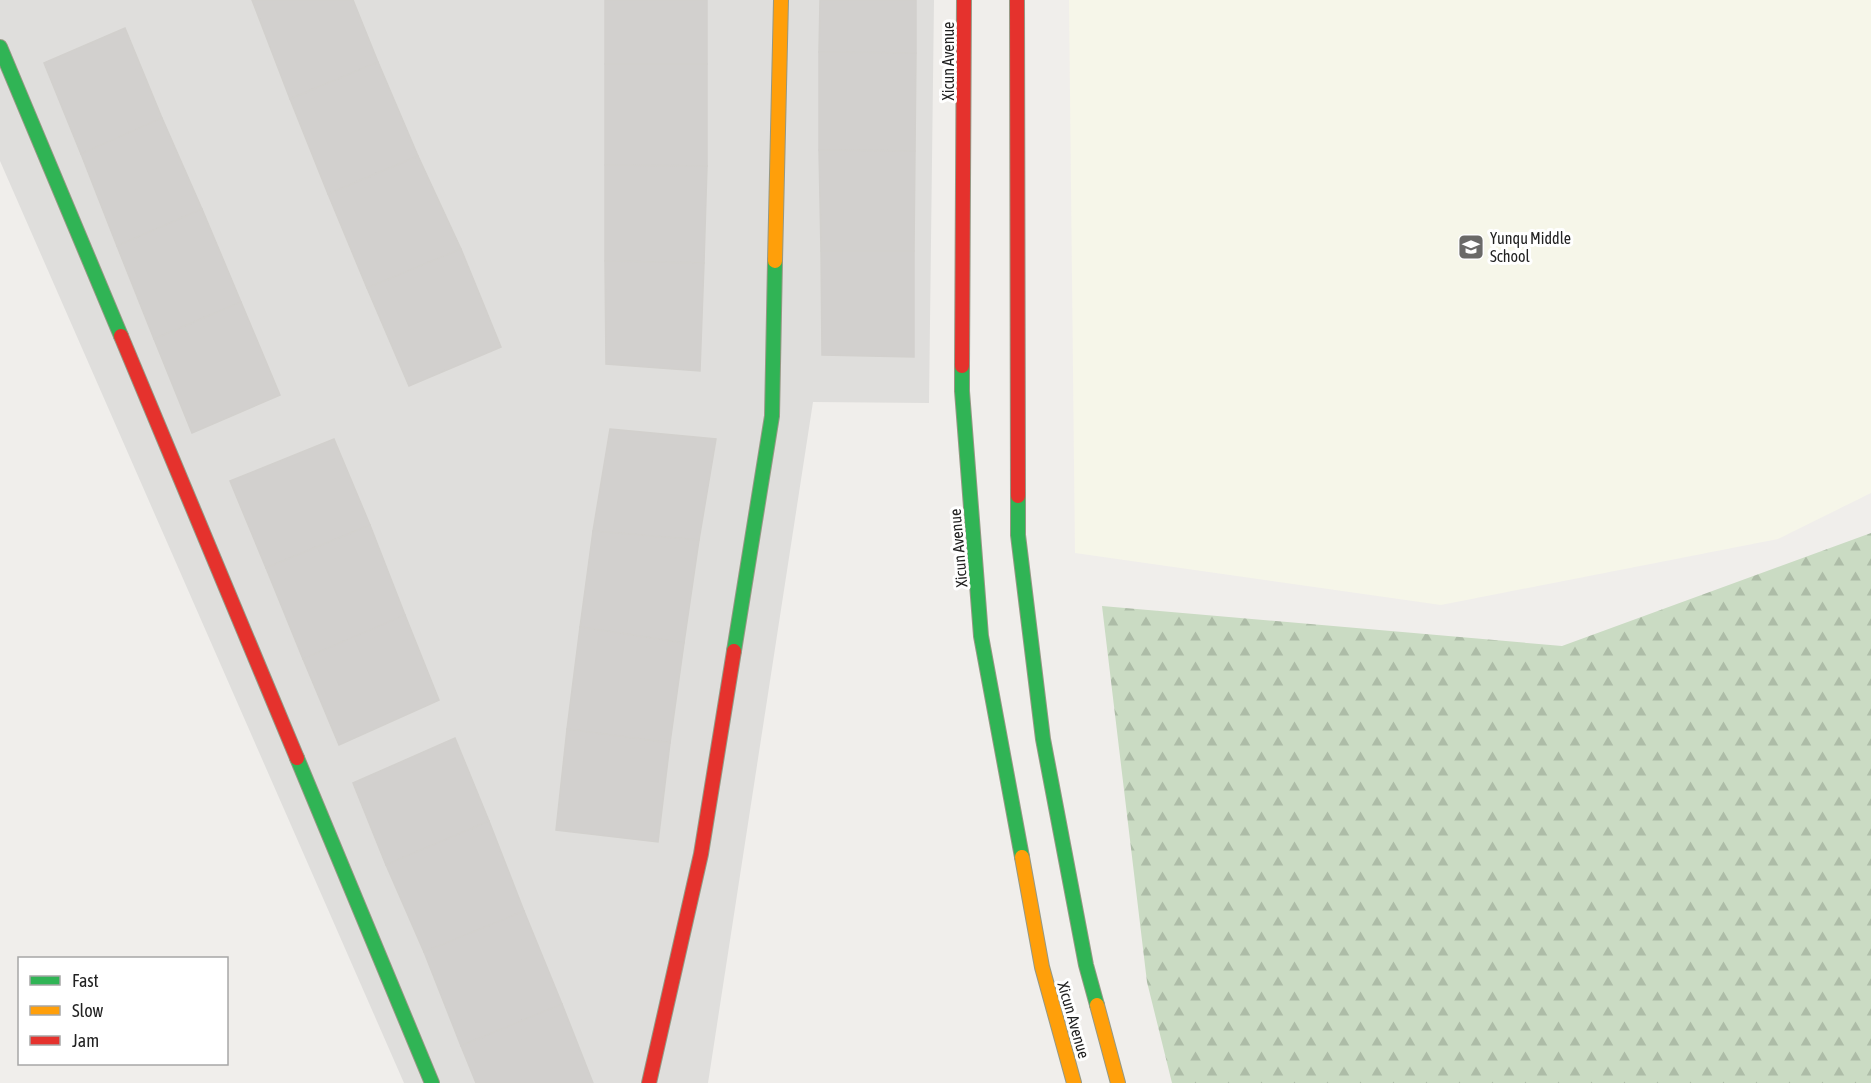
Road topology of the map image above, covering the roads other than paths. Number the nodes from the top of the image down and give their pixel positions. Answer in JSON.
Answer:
{"nodes":[{"id":1,"x":781,"y":0,"type":"edge"},
{"id":2,"x":964,"y":0,"type":"edge"},
{"id":3,"x":1017,"y":0,"type":"edge"},
{"id":4,"x":0,"y":47,"type":"edge"},
{"id":5,"x":432,"y":1083,"type":"edge"},
{"id":6,"x":649,"y":1083,"type":"edge"},
{"id":7,"x":1074,"y":1083,"type":"edge"},
{"id":8,"x":1118,"y":1083,"type":"edge"}],
"edges":[{"from":1,"to":6,"type":"street"},
{"from":2,"to":7,"type":"street","name":"Xicun Avenue"},
{"from":3,"to":8,"type":"street","name":"Xicun Avenue"},
{"from":4,"to":5,"type":"street"}]}
